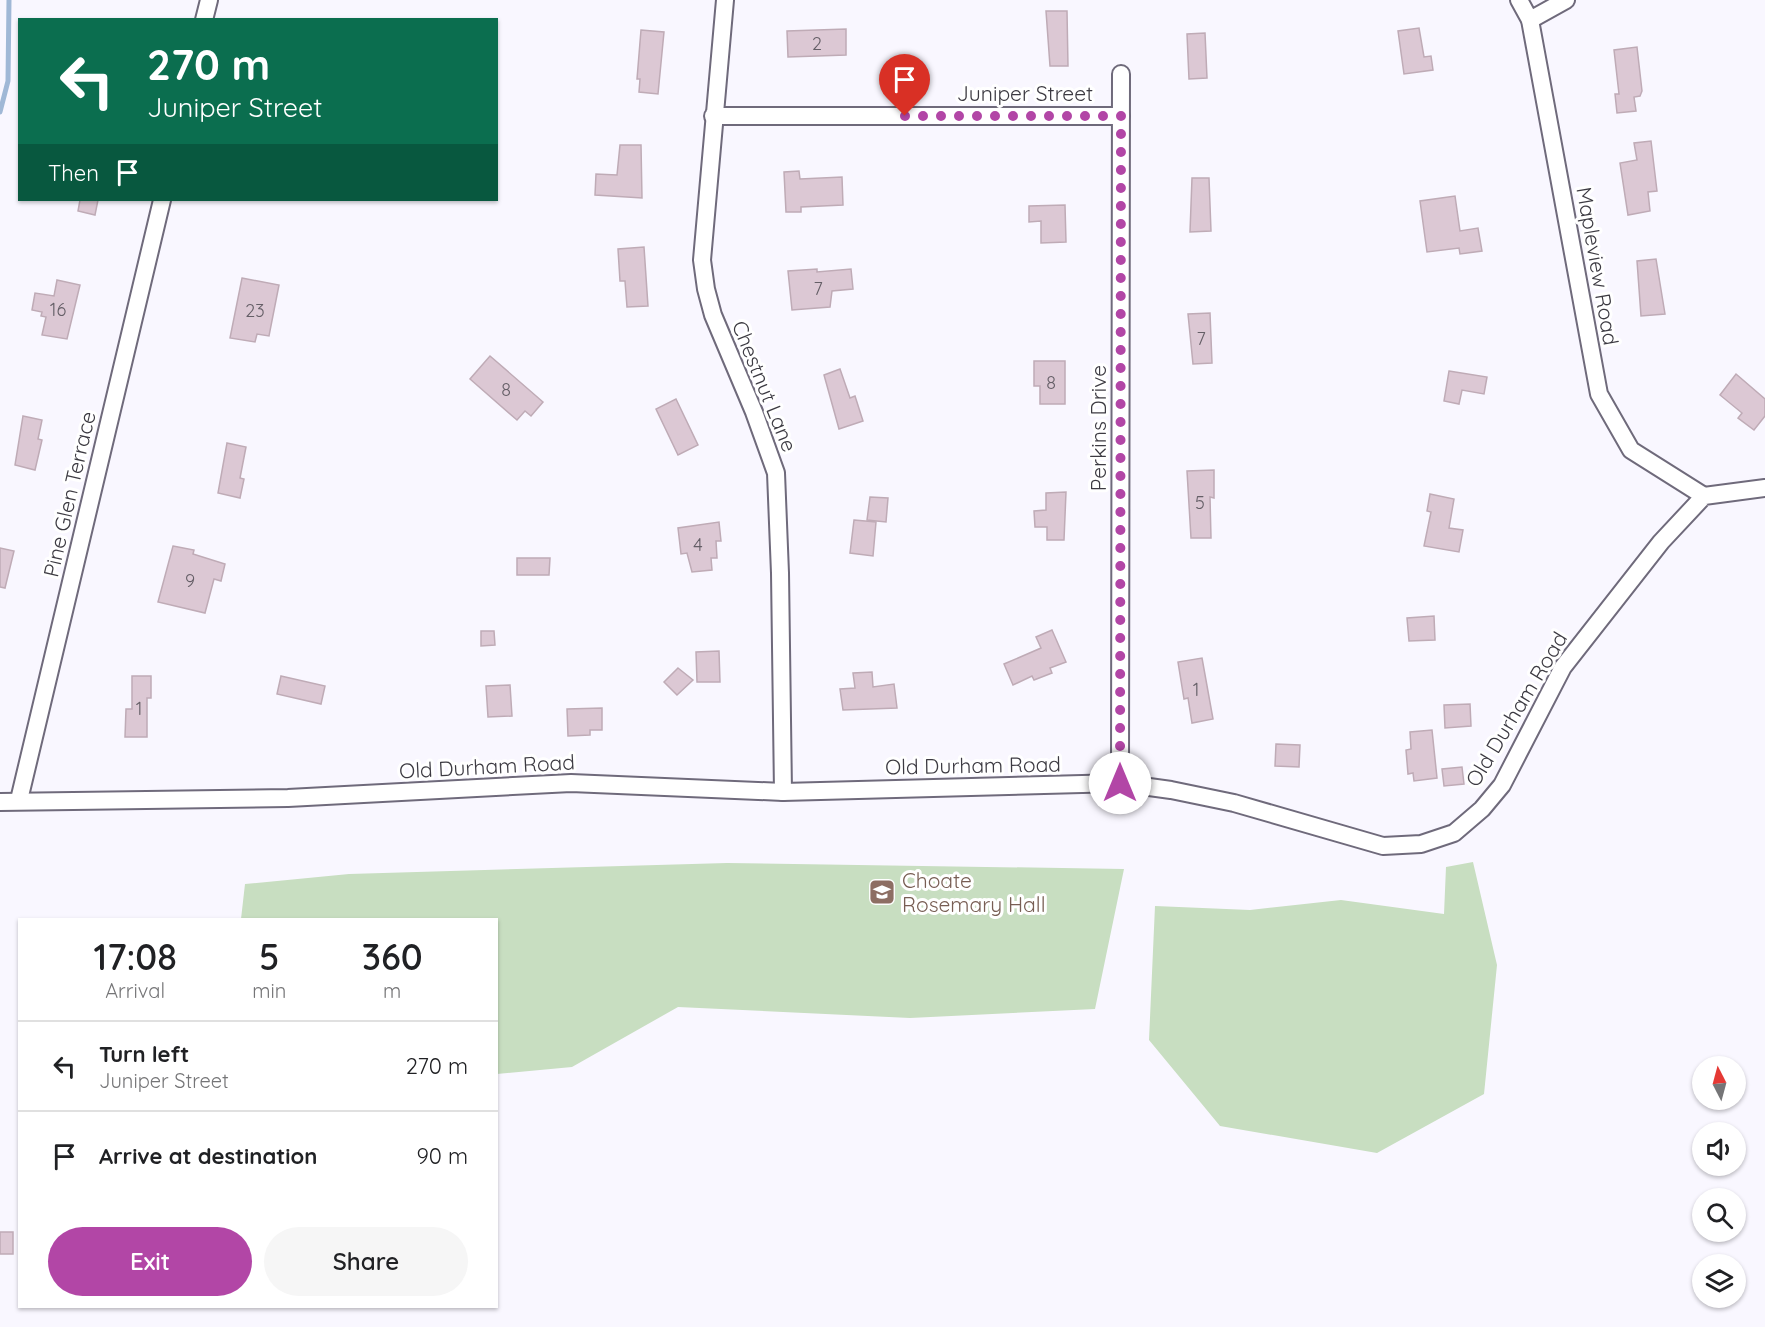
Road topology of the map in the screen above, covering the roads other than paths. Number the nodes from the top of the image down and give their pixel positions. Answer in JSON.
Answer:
{"nodes":[{"id":1,"x":209,"y":0,"type":"edge"},
{"id":2,"x":725,"y":0,"type":"edge"},
{"id":3,"x":1519,"y":0,"type":"edge"},
{"id":4,"x":1566,"y":0,"type":"edge"},
{"id":5,"x":204,"y":18,"type":"edge"},
{"id":6,"x":1530,"y":20,"type":"junction"},
{"id":7,"x":1121,"y":74,"type":"dead end"},
{"id":8,"x":713,"y":116,"type":"junction"},
{"id":9,"x":1121,"y":116,"type":"junction"},
{"id":10,"x":162,"y":201,"type":"edge"},
{"id":11,"x":1765,"y":488,"type":"edge"},
{"id":12,"x":1704,"y":496,"type":"junction"},
{"id":13,"x":1120,"y":783,"type":"junction"},
{"id":14,"x":783,"y":792,"type":"junction"},
{"id":15,"x":19,"y":800,"type":"junction"},
{"id":16,"x":0,"y":802,"type":"edge"}],
"edges":[{"from":1,"to":5,"type":"street"},
{"from":2,"to":8,"type":"street","name":"Chestnut Lane"},
{"from":3,"to":6,"type":"street","name":"Mapleview Road"},
{"from":4,"to":6,"type":"street"},
{"from":6,"to":12,"type":"street","name":"Mapleview Road"},
{"from":7,"to":9,"type":"street","name":"Perkins Drive"},
{"from":8,"to":9,"type":"street","name":"Juniper Street"},
{"from":8,"to":14,"type":"street","name":"Chestnut Lane"},
{"from":9,"to":13,"type":"street","name":"Perkins Drive"},
{"from":10,"to":15,"type":"street","name":"Pine Glen Terrace"},
{"from":11,"to":12,"type":"street"},
{"from":12,"to":13,"type":"street","name":"Old Durham Road"},
{"from":13,"to":14,"type":"street","name":"Old Durham Road"},
{"from":14,"to":15,"type":"street","name":"Old Durham Road"},
{"from":15,"to":16,"type":"street","name":"Old Durham Road"}]}
